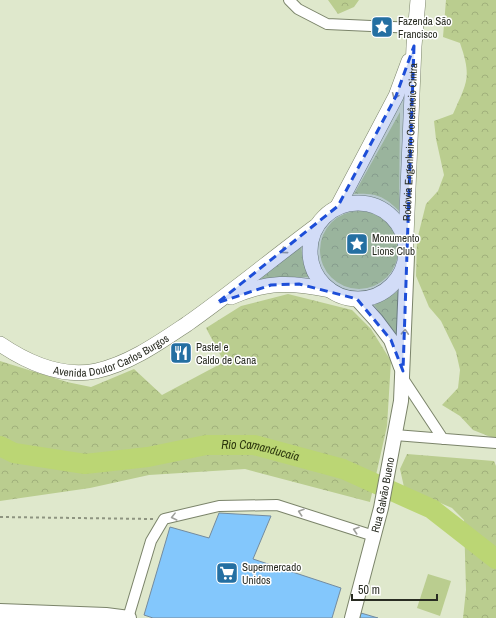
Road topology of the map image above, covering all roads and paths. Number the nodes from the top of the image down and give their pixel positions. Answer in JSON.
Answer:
{"nodes":[{"id":1,"x":289,"y":0,"type":"edge"},
{"id":2,"x":418,"y":0,"type":"edge"},
{"id":3,"x":415,"y":28,"type":"junction"},
{"id":4,"x":414,"y":46,"type":"junction"},
{"id":5,"x":338,"y":206,"type":"junction"},
{"id":6,"x":315,"y":227,"type":"junction"},
{"id":7,"x":406,"y":239,"type":"junction"},
{"id":8,"x":407,"y":256,"type":"junction"},
{"id":9,"x":330,"y":290,"type":"junction"},
{"id":10,"x":356,"y":299,"type":"junction"},
{"id":11,"x":217,"y":303,"type":"junction"},
{"id":12,"x":0,"y":344,"type":"edge"},
{"id":13,"x":402,"y":374,"type":"junction"},
{"id":14,"x":395,"y":435,"type":"junction"},
{"id":15,"x":443,"y":438,"type":"junction"},
{"id":16,"x":496,"y":443,"type":"edge"},
{"id":17,"x":0,"y":516,"type":"edge"},
{"id":18,"x":164,"y":519,"type":"junction"},
{"id":19,"x":374,"y":536,"type":"junction"},
{"id":20,"x":0,"y":611,"type":"edge"},
{"id":21,"x":129,"y":618,"type":"edge"},
{"id":22,"x":352,"y":618,"type":"edge"}],
"edges":[{"from":1,"to":3,"type":"street"},
{"from":2,"to":3,"type":"main road","name":"Rodovia Engenheiro Constâncio Cintra"},
{"from":3,"to":4,"type":"main road","name":"Rodovia Engenheiro Constâncio Cintra"},
{"from":4,"to":5,"type":"main road","name":"Rodovia Engenheiro Constâncio Cintra","one_way":true},
{"from":4,"to":7,"type":"main road","name":"Rodovia Engenheiro Constâncio Cintra"},
{"from":5,"to":6,"type":"main road"},
{"from":5,"to":7,"type":"main road"},
{"from":6,"to":9,"type":"main road"},
{"from":6,"to":11,"type":"main road","name":"Avenida Doutor Carlos Burgos","one_way":true},
{"from":7,"to":8,"type":"main road"},
{"from":8,"to":10,"type":"main road"},
{"from":13,"to":8,"type":"street","name":"Rua Galvão Bueno","one_way":true},
{"from":9,"to":10,"type":"main road"},
{"from":9,"to":11,"type":"main road","name":"Avenida Doutor Carlos Burgos"},
{"from":10,"to":13,"type":"street","name":"Rua Galvão Bueno"},
{"from":11,"to":12,"type":"main road","name":"Avenida Doutor Carlos Burgos"},
{"from":13,"to":14,"type":"street","name":"Rua Galvão Bueno"},
{"from":13,"to":15,"type":"street"},
{"from":14,"to":15,"type":"street"},
{"from":14,"to":19,"type":"street","name":"Rua Galvão Bueno"},
{"from":15,"to":16,"type":"street"},
{"from":17,"to":18,"type":"path"},
{"from":19,"to":18,"type":"street","one_way":true},
{"from":18,"to":21,"type":"street"},
{"from":19,"to":22,"type":"street","name":"Rua Galvão Bueno"},
{"from":20,"to":21,"type":"street"}]}
